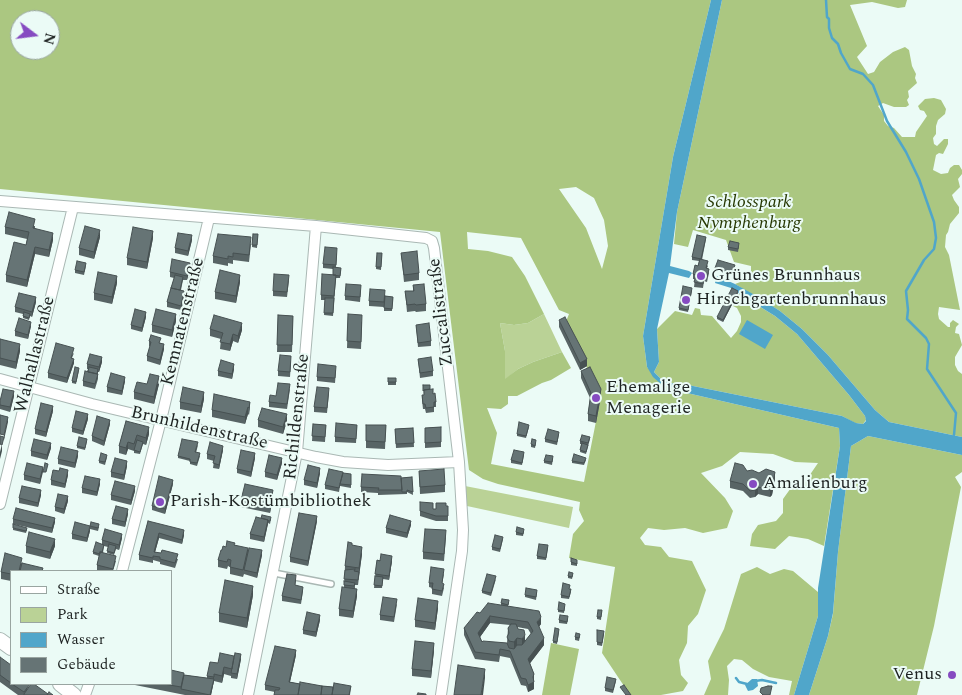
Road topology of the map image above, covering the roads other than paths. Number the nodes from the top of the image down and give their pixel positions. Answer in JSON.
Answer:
{"nodes":[{"id":1,"x":0,"y":201,"type":"edge"},
{"id":2,"x":73,"y":207,"type":"junction"},
{"id":3,"x":209,"y":218,"type":"junction"},
{"id":4,"x":316,"y":226,"type":"junction"},
{"id":5,"x":0,"y":380,"type":"edge"},
{"id":6,"x":28,"y":387,"type":"junction"},
{"id":7,"x":161,"y":420,"type":"junction"},
{"id":8,"x":297,"y":452,"type":"junction"},
{"id":9,"x":459,"y":462,"type":"junction"},
{"id":10,"x":3,"y":479,"type":"edge"},
{"id":11,"x":0,"y":504,"type":"edge"},
{"id":12,"x":122,"y":570,"type":"edge"},
{"id":13,"x":274,"y":573,"type":"junction"},
{"id":14,"x":331,"y":584,"type":"dead end"},
{"id":15,"x":61,"y":685,"type":"edge"},
{"id":16,"x":74,"y":695,"type":"edge"},
{"id":17,"x":248,"y":695,"type":"edge"},
{"id":18,"x":441,"y":695,"type":"edge"}],
"edges":[{"from":1,"to":2,"type":"street","name":"Zuccalistraße"},
{"from":2,"to":3,"type":"street","name":"Zuccalistraße"},
{"from":2,"to":6,"type":"street","name":"Walhallastraße"},
{"from":3,"to":4,"type":"street","name":"Zuccalistraße"},
{"from":3,"to":7,"type":"street","name":"Kemnatenstraße"},
{"from":4,"to":8,"type":"street","name":"Richildenstraße"},
{"from":4,"to":9,"type":"street","name":"Zuccalistraße"},
{"from":5,"to":6,"type":"street","name":"Brunhildenstraße"},
{"from":6,"to":7,"type":"street","name":"Brunhildenstraße"},
{"from":6,"to":10,"type":"street","name":"Walhallastraße"},
{"from":7,"to":8,"type":"street","name":"Brunhildenstraße"},
{"from":7,"to":12,"type":"street","name":"Kemnatenstraße"},
{"from":8,"to":9,"type":"street","name":"Brunhildenstraße"},
{"from":8,"to":13,"type":"street","name":"Richildenstraße"},
{"from":9,"to":18,"type":"street","name":"Zuccalistraße"},
{"from":10,"to":11,"type":"street","name":"Walhallastraße"},
{"from":13,"to":14,"type":"lane"},
{"from":13,"to":17,"type":"street","name":"Richildenstraße"},
{"from":15,"to":16,"type":"main road"}]}
